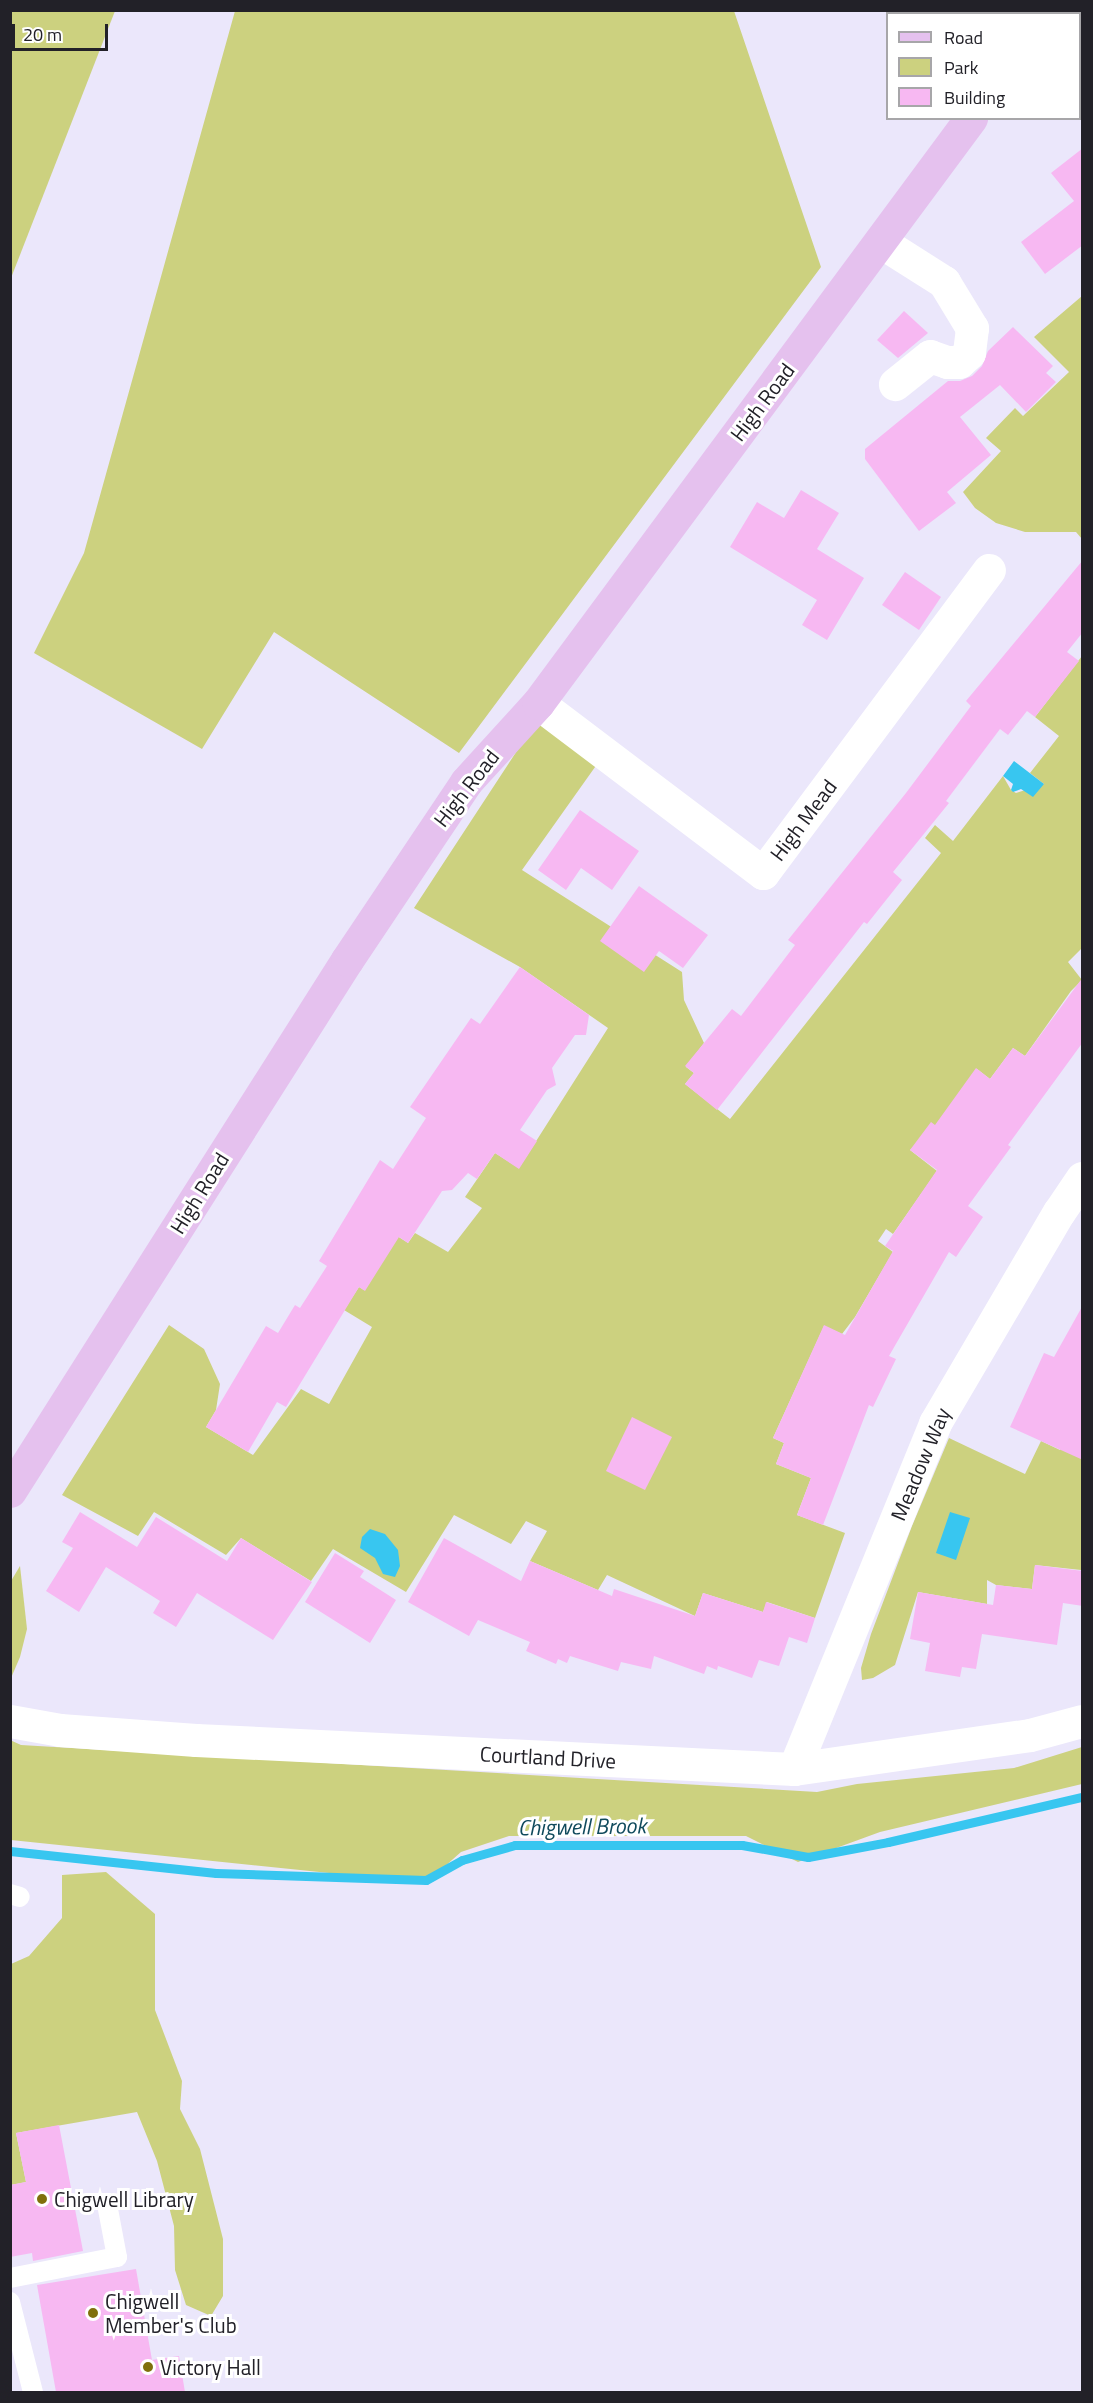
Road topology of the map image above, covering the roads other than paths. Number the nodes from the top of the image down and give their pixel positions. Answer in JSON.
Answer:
{"nodes":[{"id":1,"x":970,"y":120,"type":"edge"},
{"id":2,"x":881,"y":242,"type":"junction"},
{"id":3,"x":895,"y":383,"type":"dead end"},
{"id":4,"x":989,"y":570,"type":"dead end"},
{"id":5,"x":538,"y":703,"type":"junction"},
{"id":6,"x":1083,"y":1178,"type":"edge"},
{"id":7,"x":10,"y":1491,"type":"edge"},
{"id":8,"x":10,"y":1721,"type":"edge"},
{"id":9,"x":1083,"y":1721,"type":"edge"},
{"id":10,"x":794,"y":1769,"type":"junction"},
{"id":11,"x":107,"y":2205,"type":"dead end"},
{"id":12,"x":10,"y":2278,"type":"edge"},
{"id":13,"x":10,"y":2302,"type":"edge"},
{"id":14,"x":33,"y":2392,"type":"edge"}],
"edges":[{"from":1,"to":2,"type":"main road","name":"High Road"},
{"from":2,"to":3,"type":"street"},
{"from":2,"to":5,"type":"main road","name":"High Road"},
{"from":4,"to":5,"type":"street","name":"High Mead"},
{"from":5,"to":7,"type":"main road","name":"High Road"},
{"from":6,"to":10,"type":"street","name":"Meadow Way"},
{"from":8,"to":10,"type":"street","name":"Courtland Drive"},
{"from":9,"to":10,"type":"street","name":"Courtland Drive"},
{"from":11,"to":12,"type":"lane"},
{"from":13,"to":14,"type":"lane"}]}
